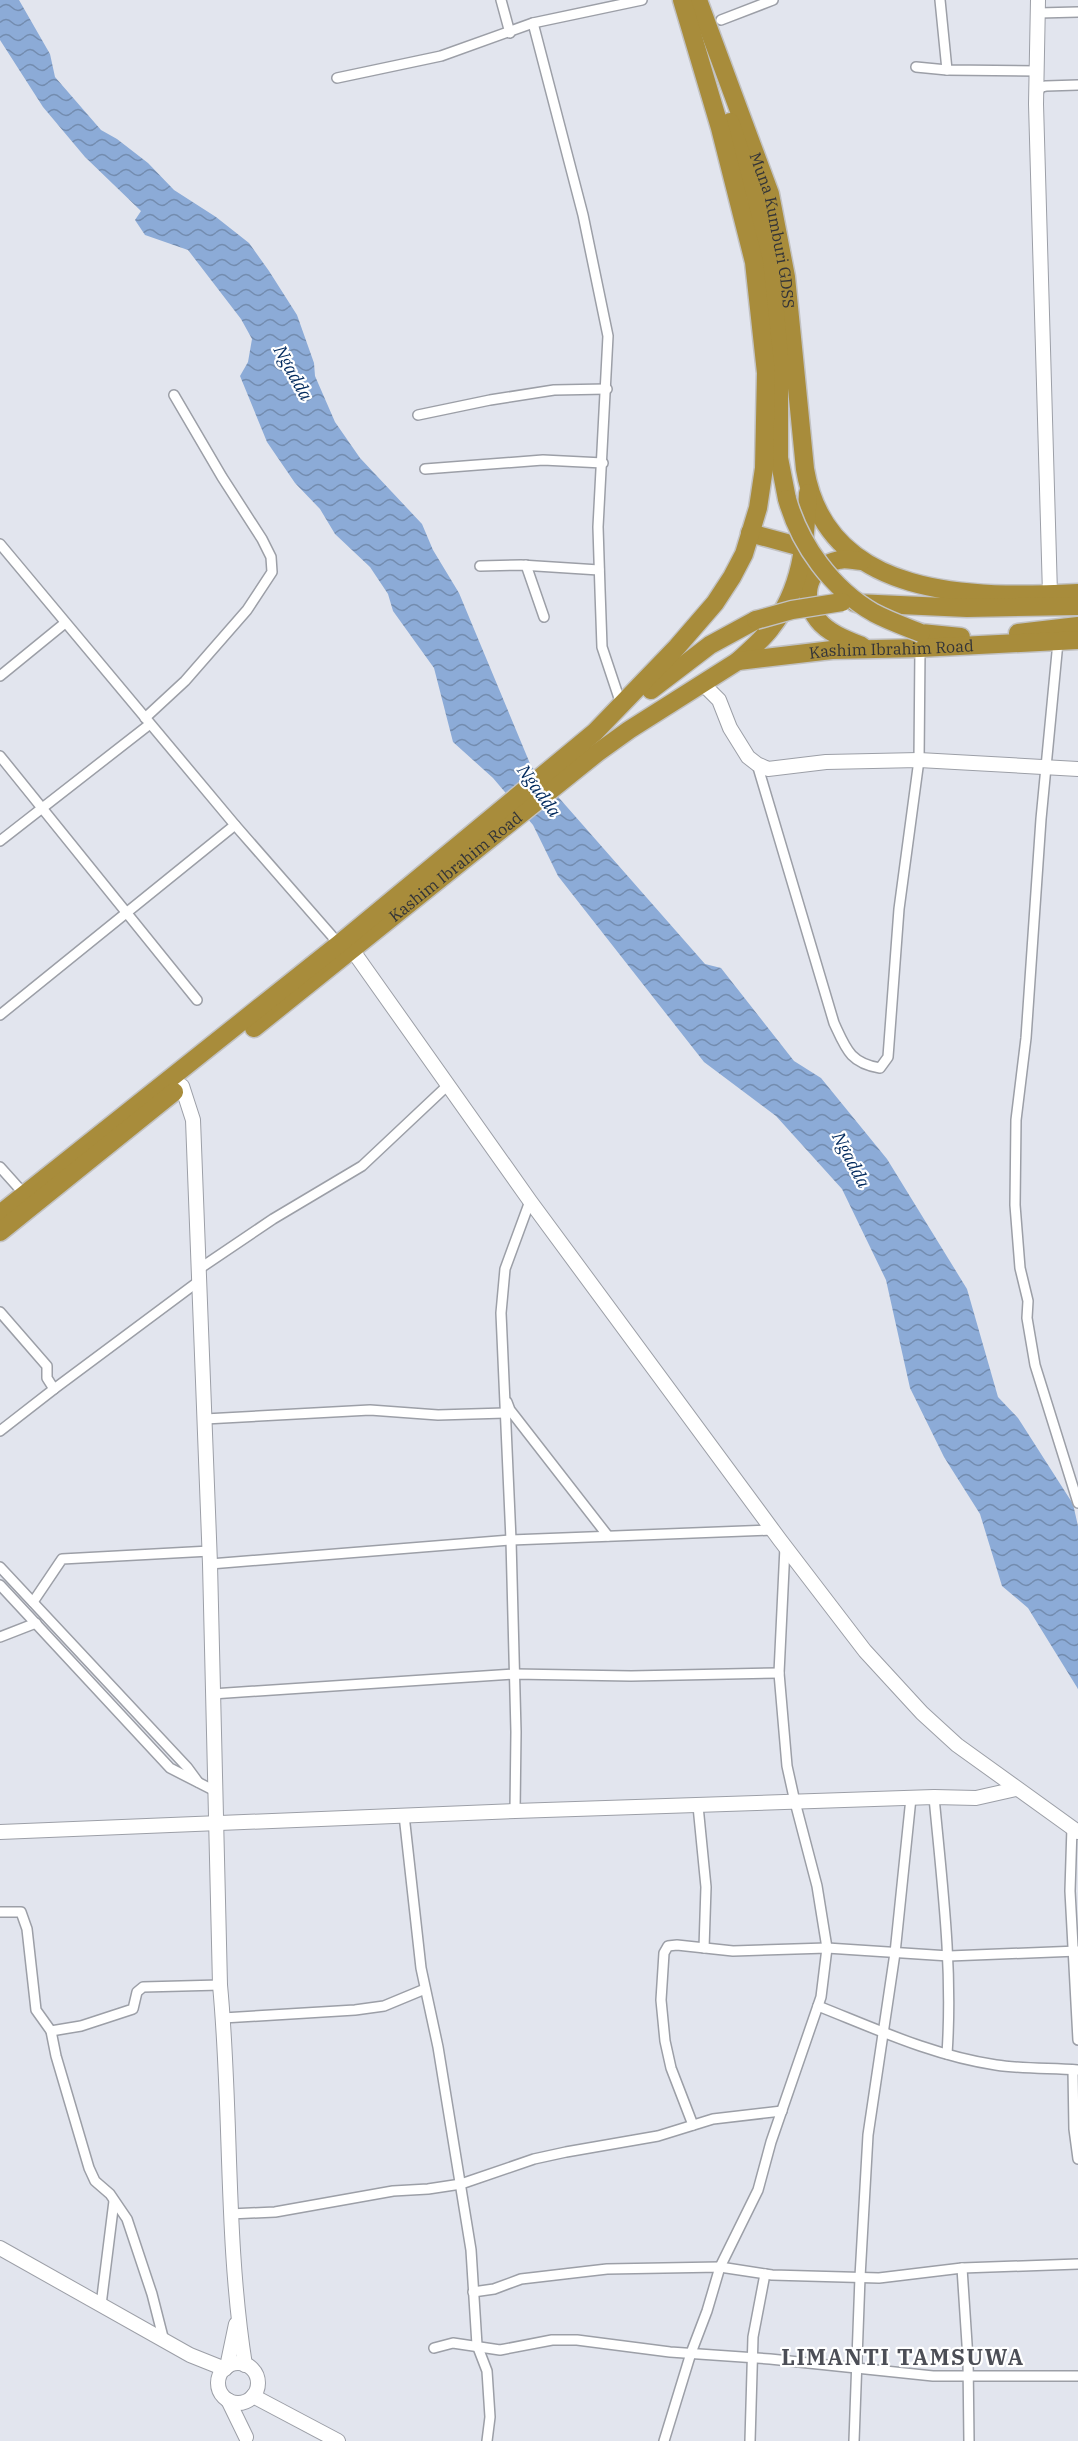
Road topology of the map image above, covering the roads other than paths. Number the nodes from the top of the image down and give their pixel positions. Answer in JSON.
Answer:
{"nodes":[{"id":1,"x":501,"y":0,"type":"edge"},
{"id":2,"x":642,"y":0,"type":"edge"},
{"id":3,"x":683,"y":0,"type":"edge"},
{"id":4,"x":698,"y":0,"type":"edge"},
{"id":5,"x":773,"y":0,"type":"edge"},
{"id":6,"x":940,"y":0,"type":"edge"},
{"id":7,"x":1038,"y":7,"type":"edge"},
{"id":8,"x":1078,"y":12,"type":"edge"},
{"id":9,"x":721,"y":20,"type":"dead end"},
{"id":10,"x":533,"y":23,"type":"junction"},
{"id":11,"x":510,"y":33,"type":"junction"},
{"id":12,"x":916,"y":67,"type":"dead end"},
{"id":13,"x":947,"y":70,"type":"junction"},
{"id":14,"x":1038,"y":71,"type":"junction"},
{"id":15,"x":337,"y":78,"type":"dead end"},
{"id":16,"x":1078,"y":86,"type":"edge"},
{"id":17,"x":1037,"y":93,"type":"junction"},
{"id":18,"x":607,"y":389,"type":"junction"},
{"id":19,"x":174,"y":395,"type":"dead end"},
{"id":20,"x":418,"y":415,"type":"dead end"},
{"id":21,"x":603,"y":463,"type":"junction"},
{"id":22,"x":425,"y":469,"type":"dead end"},
{"id":23,"x":808,"y":490,"type":"junction"},
{"id":24,"x":758,"y":508,"type":"joint"},
{"id":25,"x":750,"y":533,"type":"junction"},
{"id":26,"x":0,"y":544,"type":"edge"},
{"id":27,"x":805,"y":548,"type":"junction"},
{"id":28,"x":862,"y":561,"type":"junction"},
{"id":29,"x":526,"y":565,"type":"junction"},
{"id":30,"x":480,"y":566,"type":"dead end"},
{"id":31,"x":599,"y":570,"type":"junction"},
{"id":32,"x":1078,"y":593,"type":"edge"},
{"id":33,"x":1050,"y":594,"type":"junction"},
{"id":34,"x":1078,"y":606,"type":"edge"},
{"id":35,"x":544,"y":617,"type":"dead end"},
{"id":36,"x":65,"y":623,"type":"junction"},
{"id":37,"x":1078,"y":626,"type":"edge"},
{"id":38,"x":1078,"y":640,"type":"edge"},
{"id":39,"x":921,"y":641,"type":"junction"},
{"id":40,"x":1058,"y":642,"type":"junction"},
{"id":41,"x":872,"y":650,"type":"junction"},
{"id":42,"x":738,"y":661,"type":"junction"},
{"id":43,"x":0,"y":676,"type":"edge"},
{"id":44,"x":702,"y":683,"type":"junction"},
{"id":45,"x":621,"y":704,"type":"junction"},
{"id":46,"x":148,"y":721,"type":"junction"},
{"id":47,"x":593,"y":742,"type":"junction"},
{"id":48,"x":0,"y":756,"type":"edge"},
{"id":49,"x":919,"y":760,"type":"junction"},
{"id":50,"x":757,"y":764,"type":"junction"},
{"id":51,"x":1046,"y":766,"type":"junction"},
{"id":52,"x":1078,"y":770,"type":"edge"},
{"id":53,"x":42,"y":807,"type":"junction"},
{"id":54,"x":235,"y":825,"type":"junction"},
{"id":55,"x":0,"y":841,"type":"edge"},
{"id":56,"x":128,"y":914,"type":"junction"},
{"id":57,"x":346,"y":948,"type":"junction"},
{"id":58,"x":197,"y":1000,"type":"dead end"},
{"id":59,"x":0,"y":1016,"type":"edge"},
{"id":60,"x":182,"y":1086,"type":"junction"},
{"id":61,"x":447,"y":1086,"type":"junction"},
{"id":62,"x":0,"y":1167,"type":"edge"},
{"id":63,"x":29,"y":1199,"type":"junction"},
{"id":64,"x":530,"y":1201,"type":"junction"},
{"id":65,"x":0,"y":1214,"type":"edge"},
{"id":66,"x":0,"y":1232,"type":"edge"},
{"id":67,"x":199,"y":1275,"type":"junction"},
{"id":68,"x":0,"y":1312,"type":"edge"},
{"id":69,"x":54,"y":1389,"type":"junction"},
{"id":70,"x":505,"y":1397,"type":"junction"},
{"id":71,"x":505,"y":1413,"type":"junction"},
{"id":72,"x":205,"y":1419,"type":"junction"},
{"id":73,"x":0,"y":1431,"type":"edge"},
{"id":74,"x":1078,"y":1503,"type":"edge"},
{"id":75,"x":772,"y":1530,"type":"junction"},
{"id":76,"x":608,"y":1536,"type":"junction"},
{"id":77,"x":511,"y":1539,"type":"junction"},
{"id":78,"x":785,"y":1546,"type":"junction"},
{"id":79,"x":210,"y":1557,"type":"junction"},
{"id":80,"x":0,"y":1567,"type":"edge"},
{"id":81,"x":0,"y":1585,"type":"edge"},
{"id":82,"x":33,"y":1602,"type":"junction"},
{"id":83,"x":36,"y":1623,"type":"junction"},
{"id":84,"x":0,"y":1637,"type":"edge"},
{"id":85,"x":779,"y":1673,"type":"junction"},
{"id":86,"x":514,"y":1674,"type":"junction"},
{"id":87,"x":212,"y":1694,"type":"junction"},
{"id":88,"x":199,"y":1784,"type":"junction"},
{"id":89,"x":1016,"y":1789,"type":"junction"},
{"id":90,"x":215,"y":1791,"type":"junction"},
{"id":91,"x":934,"y":1797,"type":"junction"},
{"id":92,"x":911,"y":1798,"type":"junction"},
{"id":93,"x":795,"y":1802,"type":"junction"},
{"id":94,"x":698,"y":1806,"type":"junction"},
{"id":95,"x":515,"y":1811,"type":"junction"},
{"id":96,"x":404,"y":1815,"type":"junction"},
{"id":97,"x":215,"y":1824,"type":"junction"},
{"id":98,"x":1075,"y":1830,"type":"edge"},
{"id":99,"x":0,"y":1832,"type":"edge"},
{"id":100,"x":0,"y":1912,"type":"edge"},
{"id":101,"x":704,"y":1948,"type":"junction"},
{"id":102,"x":827,"y":1948,"type":"junction"},
{"id":103,"x":1076,"y":1952,"type":"edge"},
{"id":104,"x":896,"y":1953,"type":"junction"},
{"id":105,"x":949,"y":1956,"type":"junction"},
{"id":106,"x":220,"y":1985,"type":"junction"},
{"id":107,"x":425,"y":1989,"type":"junction"},
{"id":108,"x":818,"y":2006,"type":"junction"},
{"id":109,"x":223,"y":2018,"type":"junction"},
{"id":110,"x":51,"y":2031,"type":"junction"},
{"id":111,"x":883,"y":2034,"type":"junction"},
{"id":112,"x":1078,"y":2040,"type":"edge"},
{"id":113,"x":947,"y":2054,"type":"junction"},
{"id":114,"x":1075,"y":2070,"type":"edge"},
{"id":115,"x":782,"y":2111,"type":"junction"},
{"id":116,"x":693,"y":2125,"type":"junction"},
{"id":117,"x":1078,"y":2159,"type":"edge"},
{"id":118,"x":461,"y":2184,"type":"junction"},
{"id":119,"x":114,"y":2202,"type":"junction"},
{"id":120,"x":230,"y":2214,"type":"junction"},
{"id":121,"x":0,"y":2248,"type":"edge"},
{"id":122,"x":1078,"y":2264,"type":"edge"},
{"id":123,"x":720,"y":2267,"type":"junction"},
{"id":124,"x":962,"y":2268,"type":"junction"},
{"id":125,"x":765,"y":2274,"type":"junction"},
{"id":126,"x":860,"y":2277,"type":"junction"},
{"id":127,"x":473,"y":2292,"type":"junction"},
{"id":128,"x":101,"y":2305,"type":"junction"},
{"id":129,"x":238,"y":2316,"type":"junction"},
{"id":130,"x":164,"y":2341,"type":"junction"},
{"id":131,"x":477,"y":2345,"type":"junction"},
{"id":132,"x":434,"y":2348,"type":"dead end"},
{"id":133,"x":691,"y":2353,"type":"junction"},
{"id":134,"x":190,"y":2355,"type":"junction"},
{"id":135,"x":752,"y":2358,"type":"junction"},
{"id":136,"x":245,"y":2365,"type":"junction"},
{"id":137,"x":226,"y":2368,"type":"junction"},
{"id":138,"x":856,"y":2368,"type":"junction"},
{"id":139,"x":1078,"y":2376,"type":"edge"},
{"id":140,"x":968,"y":2377,"type":"junction"},
{"id":141,"x":258,"y":2381,"type":"junction"},
{"id":142,"x":219,"y":2385,"type":"junction"},
{"id":143,"x":250,"y":2398,"type":"junction"},
{"id":144,"x":228,"y":2400,"type":"junction"},
{"id":145,"x":281,"y":2411,"type":"junction"},
{"id":146,"x":247,"y":2439,"type":"edge"},
{"id":147,"x":338,"y":2441,"type":"edge"},
{"id":148,"x":487,"y":2441,"type":"edge"},
{"id":149,"x":664,"y":2441,"type":"edge"},
{"id":150,"x":750,"y":2441,"type":"edge"},
{"id":151,"x":854,"y":2441,"type":"edge"},
{"id":152,"x":969,"y":2441,"type":"edge"}],
"edges":[{"from":1,"to":11,"type":"street"},
{"from":2,"to":10,"type":"street"},
{"from":3,"to":24,"type":"highway","name":"Muna Kumburi GDSS"},
{"from":3,"to":39,"type":"highway","bridge":true},
{"from":4,"to":23,"type":"highway","name":"Muna Kumburi GDSS"},
{"from":5,"to":9,"type":"street"},
{"from":6,"to":13,"type":"street"},
{"from":7,"to":8,"type":"street"},
{"from":7,"to":14,"type":"street"},
{"from":10,"to":11,"type":"street"},
{"from":10,"to":18,"type":"street"},
{"from":11,"to":15,"type":"street"},
{"from":12,"to":13,"type":"street"},
{"from":13,"to":14,"type":"street"},
{"from":14,"to":17,"type":"street"},
{"from":16,"to":17,"type":"street"},
{"from":17,"to":33,"type":"street"},
{"from":18,"to":20,"type":"street"},
{"from":18,"to":21,"type":"street"},
{"from":19,"to":46,"type":"street"},
{"from":21,"to":22,"type":"street"},
{"from":21,"to":31,"type":"street"},
{"from":23,"to":27,"type":"highway"},
{"from":23,"to":28,"type":"highway"},
{"from":24,"to":25,"type":"highway","name":"Kashim Ibrahim Road"},
{"from":25,"to":27,"type":"highway"},
{"from":25,"to":45,"type":"highway","name":"Kashim Ibrahim Road"},
{"from":26,"to":36,"type":"street"},
{"from":27,"to":42,"type":"highway"},
{"from":28,"to":33,"type":"highway"},
{"from":28,"to":41,"type":"highway"},
{"from":29,"to":30,"type":"street"},
{"from":29,"to":31,"type":"street"},
{"from":29,"to":35,"type":"street"},
{"from":31,"to":45,"type":"street"},
{"from":32,"to":33,"type":"highway"},
{"from":34,"to":47,"type":"highway","bridge":true},
{"from":36,"to":43,"type":"street"},
{"from":36,"to":46,"type":"street"},
{"from":37,"to":39,"type":"highway"},
{"from":38,"to":40,"type":"highway","name":"Kashim Ibrahim Road"},
{"from":39,"to":40,"type":"highway","name":"Kashim Ibrahim Road"},
{"from":39,"to":41,"type":"highway","name":"Kashim Ibrahim Road"},
{"from":39,"to":49,"type":"street"},
{"from":40,"to":51,"type":"street"},
{"from":41,"to":42,"type":"highway","name":"Kashim Ibrahim Road"},
{"from":42,"to":44,"type":"highway","name":"Kashim Ibrahim Road"},
{"from":44,"to":47,"type":"highway","name":"Kashim Ibrahim Road"},
{"from":44,"to":50,"type":"street"},
{"from":45,"to":47,"type":"highway","name":"Kashim Ibrahim Road"},
{"from":46,"to":53,"type":"street"},
{"from":46,"to":54,"type":"street"},
{"from":47,"to":57,"type":"highway","name":"Kashim Ibrahim Road"},
{"from":48,"to":53,"type":"street"},
{"from":49,"to":50,"type":"street"},
{"from":49,"to":50,"type":"street"},
{"from":49,"to":51,"type":"street"},
{"from":51,"to":52,"type":"street"},
{"from":51,"to":74,"type":"street"},
{"from":53,"to":55,"type":"street"},
{"from":53,"to":56,"type":"street"},
{"from":54,"to":56,"type":"street"},
{"from":54,"to":57,"type":"street"},
{"from":56,"to":58,"type":"street"},
{"from":56,"to":59,"type":"street"},
{"from":57,"to":60,"type":"highway","name":"Kashim Ibrahim Road"},
{"from":57,"to":61,"type":"street"},
{"from":57,"to":63,"type":"highway","name":"Kashim Ibrahim Road"},
{"from":60,"to":63,"type":"highway","name":"Kashim Ibrahim Road"},
{"from":60,"to":67,"type":"street"},
{"from":61,"to":64,"type":"street"},
{"from":61,"to":67,"type":"street"},
{"from":62,"to":63,"type":"street"},
{"from":63,"to":65,"type":"highway","name":"Kashim Ibrahim Road"},
{"from":63,"to":66,"type":"highway","name":"Kashim Ibrahim Road"},
{"from":64,"to":70,"type":"street"},
{"from":64,"to":75,"type":"street"},
{"from":67,"to":69,"type":"street"},
{"from":67,"to":72,"type":"street"},
{"from":68,"to":69,"type":"street"},
{"from":69,"to":73,"type":"street"},
{"from":70,"to":71,"type":"street"},
{"from":70,"to":76,"type":"street"},
{"from":71,"to":72,"type":"street"},
{"from":71,"to":77,"type":"street"},
{"from":72,"to":79,"type":"street"},
{"from":75,"to":76,"type":"street"},
{"from":75,"to":78,"type":"street"},
{"from":76,"to":77,"type":"street"},
{"from":77,"to":79,"type":"street"},
{"from":77,"to":86,"type":"street"},
{"from":78,"to":85,"type":"street"},
{"from":78,"to":89,"type":"street"},
{"from":79,"to":82,"type":"street"},
{"from":79,"to":87,"type":"street"},
{"from":80,"to":82,"type":"street"},
{"from":81,"to":83,"type":"street"},
{"from":82,"to":88,"type":"street"},
{"from":83,"to":84,"type":"street"},
{"from":83,"to":88,"type":"street"},
{"from":85,"to":86,"type":"street"},
{"from":85,"to":93,"type":"street"},
{"from":86,"to":87,"type":"street"},
{"from":86,"to":95,"type":"street"},
{"from":87,"to":90,"type":"street"},
{"from":88,"to":90,"type":"street"},
{"from":89,"to":91,"type":"street"},
{"from":89,"to":98,"type":"street"},
{"from":90,"to":97,"type":"street"},
{"from":91,"to":92,"type":"street"},
{"from":91,"to":105,"type":"street"},
{"from":92,"to":93,"type":"street"},
{"from":92,"to":104,"type":"street"},
{"from":93,"to":94,"type":"street"},
{"from":93,"to":102,"type":"street"},
{"from":94,"to":95,"type":"street"},
{"from":94,"to":101,"type":"street"},
{"from":95,"to":96,"type":"street"},
{"from":96,"to":97,"type":"street"},
{"from":96,"to":107,"type":"street"},
{"from":97,"to":99,"type":"street"},
{"from":97,"to":106,"type":"street"},
{"from":98,"to":103,"type":"street"},
{"from":100,"to":110,"type":"street"},
{"from":101,"to":102,"type":"street"},
{"from":101,"to":116,"type":"street"},
{"from":102,"to":104,"type":"street"},
{"from":102,"to":108,"type":"street"},
{"from":103,"to":105,"type":"street"},
{"from":103,"to":112,"type":"street"},
{"from":104,"to":105,"type":"street"},
{"from":104,"to":111,"type":"street"},
{"from":105,"to":113,"type":"street"},
{"from":106,"to":109,"type":"street"},
{"from":106,"to":110,"type":"street"},
{"from":107,"to":109,"type":"street"},
{"from":107,"to":118,"type":"street"},
{"from":108,"to":111,"type":"street"},
{"from":108,"to":115,"type":"street"},
{"from":109,"to":120,"type":"street"},
{"from":110,"to":119,"type":"street"},
{"from":111,"to":113,"type":"street"},
{"from":111,"to":126,"type":"street"},
{"from":113,"to":114,"type":"street"},
{"from":114,"to":117,"type":"street"},
{"from":115,"to":116,"type":"street"},
{"from":115,"to":123,"type":"street"},
{"from":116,"to":118,"type":"street"},
{"from":118,"to":120,"type":"street"},
{"from":118,"to":127,"type":"street"},
{"from":119,"to":128,"type":"street"},
{"from":119,"to":130,"type":"street"},
{"from":120,"to":129,"type":"street"},
{"from":121,"to":128,"type":"street"},
{"from":122,"to":124,"type":"street"},
{"from":123,"to":125,"type":"street"},
{"from":123,"to":127,"type":"street"},
{"from":123,"to":133,"type":"street"},
{"from":124,"to":126,"type":"street"},
{"from":124,"to":140,"type":"street"},
{"from":125,"to":126,"type":"street"},
{"from":125,"to":135,"type":"street"},
{"from":126,"to":138,"type":"street"},
{"from":127,"to":131,"type":"street"},
{"from":128,"to":130,"type":"street"},
{"from":129,"to":136,"type":"street"},
{"from":129,"to":137,"type":"street"},
{"from":130,"to":134,"type":"street"},
{"from":131,"to":132,"type":"street"},
{"from":131,"to":133,"type":"street"},
{"from":131,"to":148,"type":"street"},
{"from":133,"to":135,"type":"street"},
{"from":133,"to":149,"type":"street"},
{"from":134,"to":137,"type":"street"},
{"from":134,"to":142,"type":"street"},
{"from":135,"to":138,"type":"street"},
{"from":135,"to":150,"type":"street"},
{"from":136,"to":137,"type":"street"},
{"from":136,"to":141,"type":"street"},
{"from":137,"to":142,"type":"street"},
{"from":138,"to":140,"type":"street"},
{"from":138,"to":151,"type":"street"},
{"from":139,"to":140,"type":"street"},
{"from":140,"to":152,"type":"street"},
{"from":141,"to":143,"type":"street"},
{"from":141,"to":145,"type":"street"},
{"from":142,"to":144,"type":"street"},
{"from":143,"to":144,"type":"street"},
{"from":143,"to":145,"type":"street"},
{"from":143,"to":146,"type":"street"},
{"from":144,"to":146,"type":"street"},
{"from":145,"to":147,"type":"street"}]}
